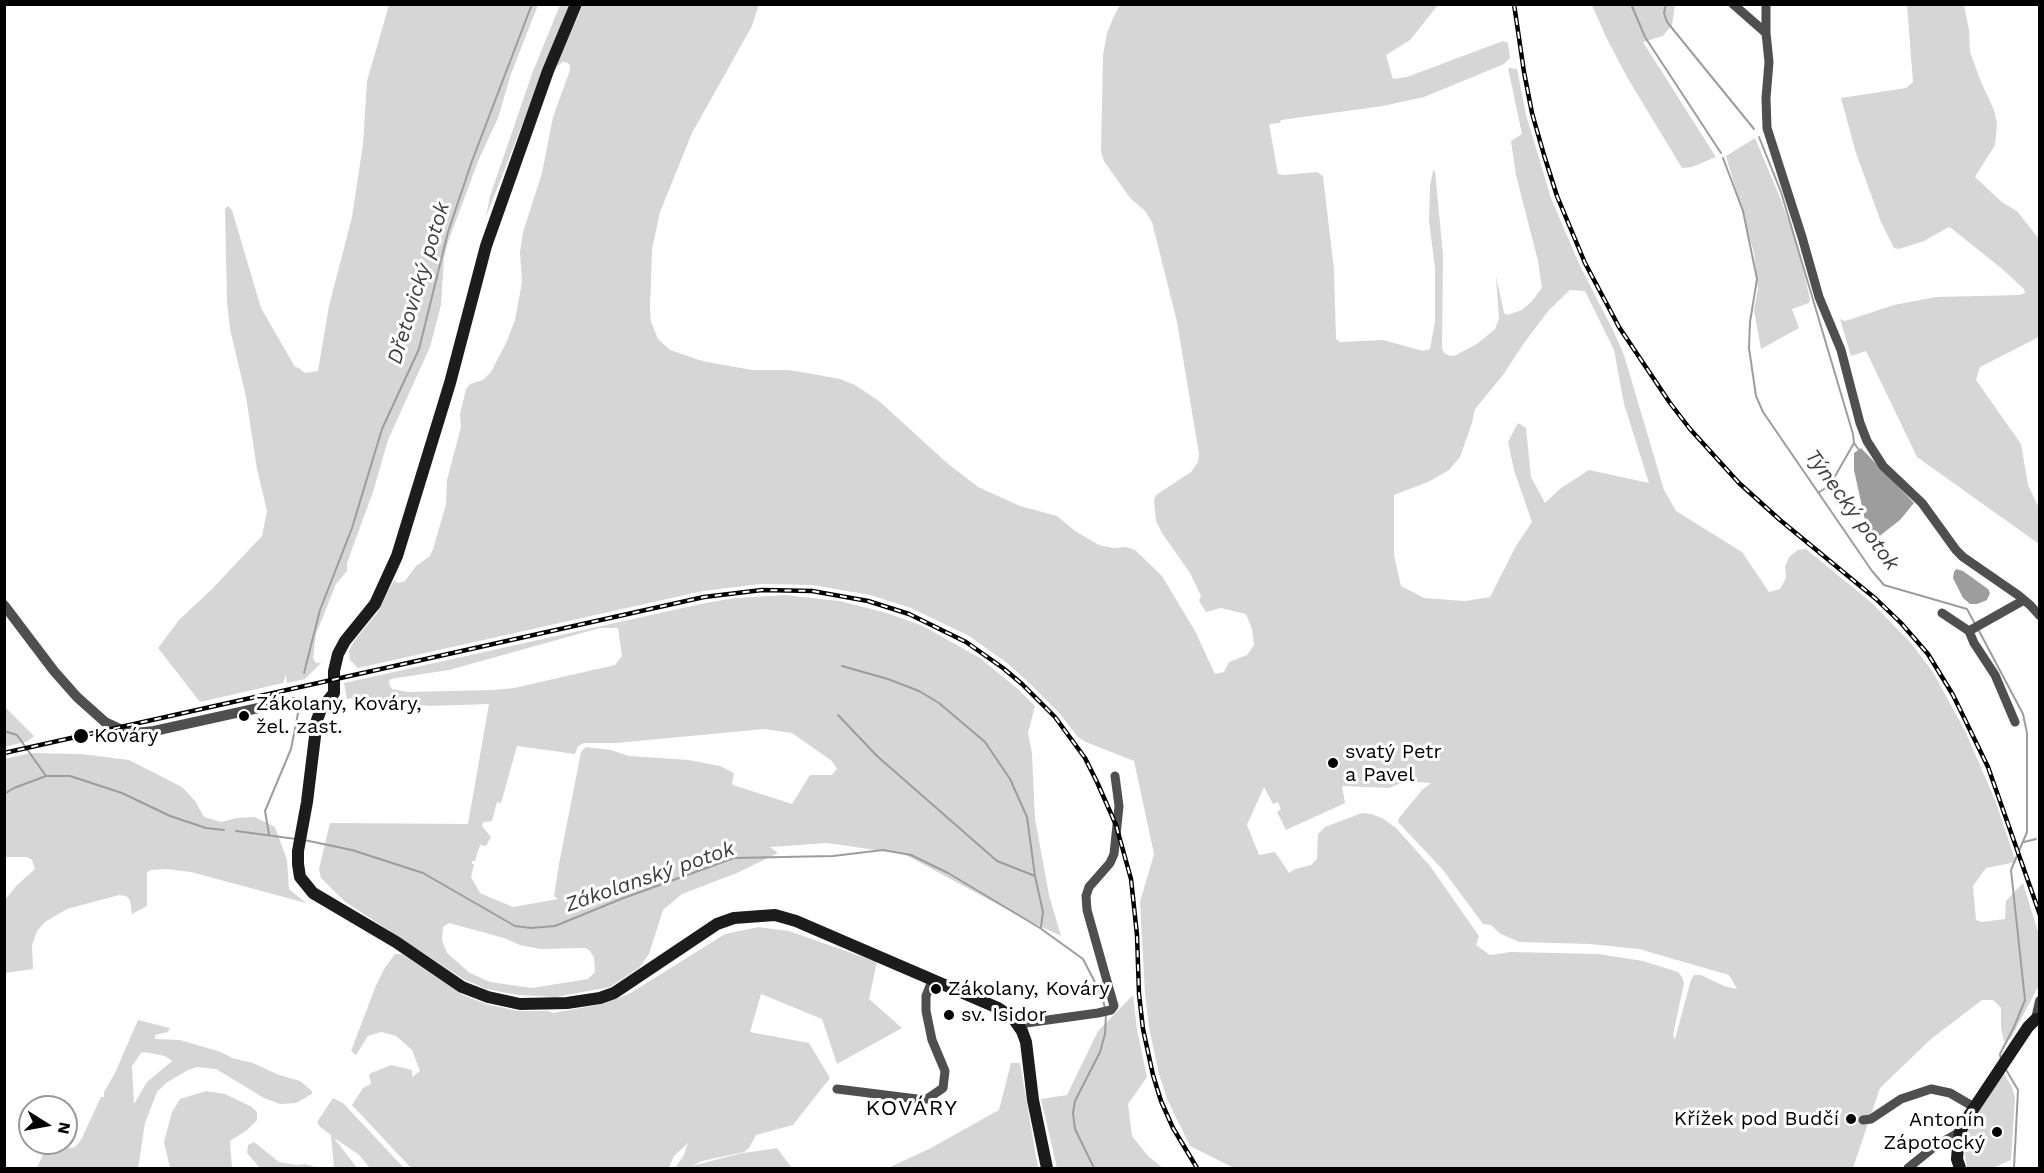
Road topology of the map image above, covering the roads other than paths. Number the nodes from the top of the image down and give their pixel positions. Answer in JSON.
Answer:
{"nodes":[{"id":1,"x":576,"y":4,"type":"edge"},
{"id":2,"x":1733,"y":4,"type":"edge"},
{"id":3,"x":1766,"y":4,"type":"edge"},
{"id":4,"x":1766,"y":33,"type":"junction"},
{"id":5,"x":2024,"y":600,"type":"junction"},
{"id":6,"x":4,"y":605,"type":"edge"},
{"id":7,"x":1942,"y":613,"type":"dead end"},
{"id":8,"x":2040,"y":616,"type":"edge"},
{"id":9,"x":1975,"y":628,"type":"junction"},
{"id":10,"x":321,"y":708,"type":"junction"},
{"id":11,"x":2015,"y":722,"type":"dead end"},
{"id":12,"x":1115,"y":776,"type":"dead end"},
{"id":13,"x":932,"y":981,"type":"junction"},
{"id":14,"x":2040,"y":1001,"type":"edge"},
{"id":15,"x":2038,"y":1019,"type":"edge"},
{"id":16,"x":1018,"y":1024,"type":"junction"},
{"id":17,"x":837,"y":1089,"type":"dead end"},
{"id":18,"x":1974,"y":1107,"type":"junction"},
{"id":19,"x":1863,"y":1120,"type":"dead end"},
{"id":20,"x":1960,"y":1132,"type":"junction"},
{"id":21,"x":1047,"y":1168,"type":"edge"},
{"id":22,"x":1908,"y":1168,"type":"edge"},
{"id":23,"x":1960,"y":1168,"type":"edge"}],
"edges":[{"from":1,"to":10,"type":"main road"},
{"from":2,"to":4,"type":"street"},
{"from":3,"to":4,"type":"street"},
{"from":4,"to":5,"type":"street"},
{"from":5,"to":8,"type":"street"},
{"from":5,"to":9,"type":"street"},
{"from":6,"to":10,"type":"street"},
{"from":7,"to":9,"type":"street"},
{"from":9,"to":11,"type":"street"},
{"from":10,"to":13,"type":"main road"},
{"from":12,"to":16,"type":"street"},
{"from":13,"to":16,"type":"main road"},
{"from":13,"to":17,"type":"street"},
{"from":14,"to":15,"type":"street"},
{"from":15,"to":18,"type":"main road"},
{"from":16,"to":21,"type":"main road"},
{"from":18,"to":19,"type":"street"},
{"from":18,"to":20,"type":"main road"},
{"from":20,"to":22,"type":"street"},
{"from":20,"to":23,"type":"main road"}]}
